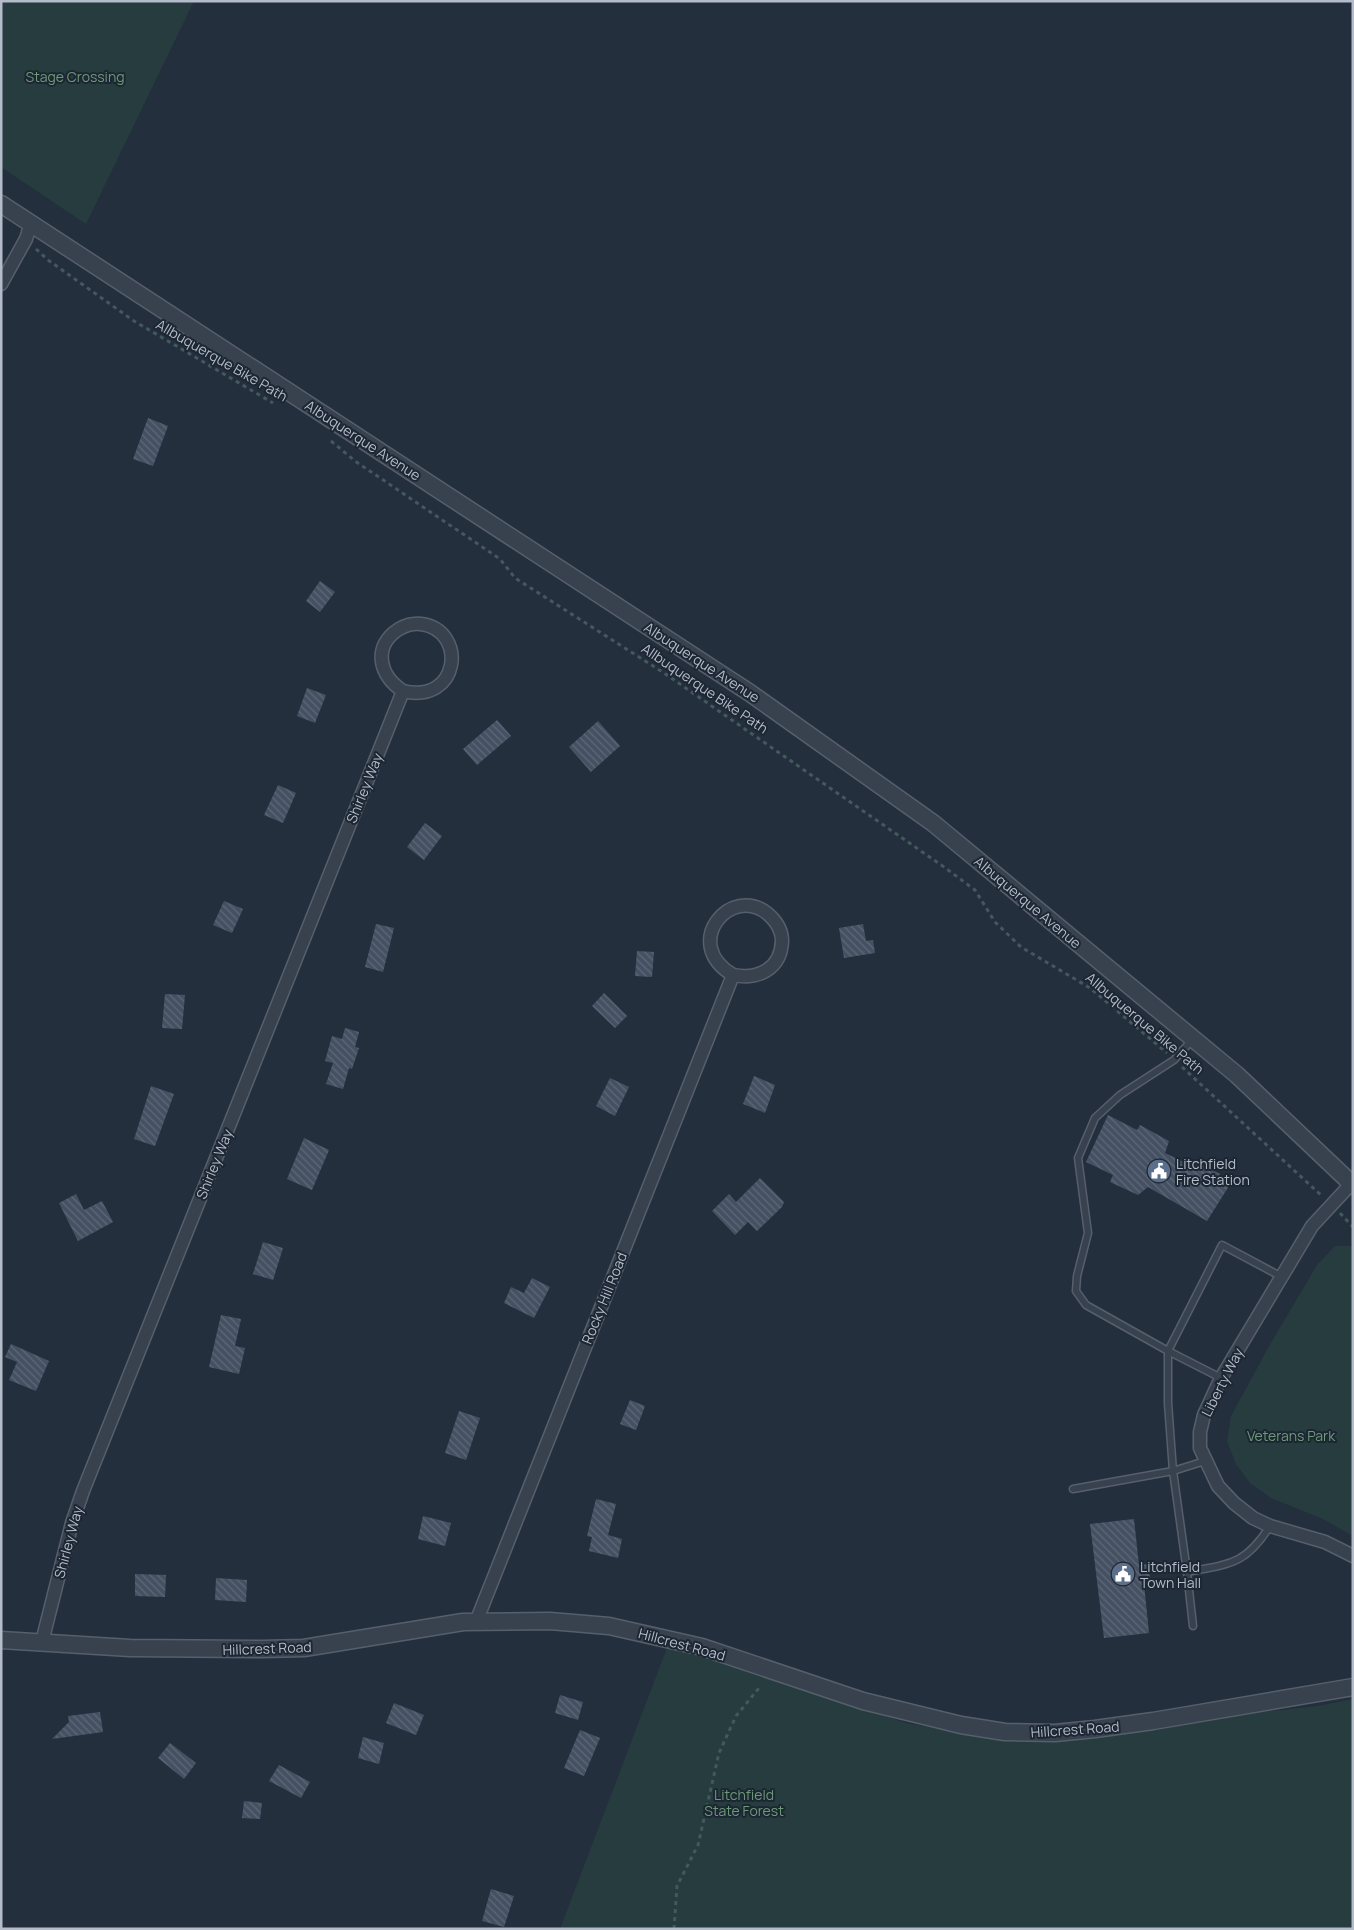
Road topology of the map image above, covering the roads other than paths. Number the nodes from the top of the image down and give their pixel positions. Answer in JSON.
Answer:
{"nodes":[{"id":1,"x":1,"y":204,"type":"edge"},
{"id":2,"x":31,"y":223,"type":"junction"},
{"id":3,"x":1,"y":284,"type":"edge"},
{"id":4,"x":403,"y":691,"type":"junction"},
{"id":5,"x":733,"y":975,"type":"junction"},
{"id":6,"x":1193,"y":1039,"type":"junction"},
{"id":7,"x":1352,"y":1185,"type":"edge"},
{"id":8,"x":1282,"y":1277,"type":"junction"},
{"id":9,"x":1168,"y":1351,"type":"junction"},
{"id":10,"x":1221,"y":1378,"type":"junction"},
{"id":11,"x":1204,"y":1461,"type":"junction"},
{"id":12,"x":1172,"y":1471,"type":"junction"},
{"id":13,"x":1073,"y":1489,"type":"dead end"},
{"id":14,"x":1270,"y":1526,"type":"junction"},
{"id":15,"x":1353,"y":1556,"type":"edge"},
{"id":16,"x":1187,"y":1572,"type":"junction"},
{"id":17,"x":476,"y":1622,"type":"junction"},
{"id":18,"x":1192,"y":1626,"type":"dead end"},
{"id":19,"x":1,"y":1640,"type":"edge"},
{"id":20,"x":42,"y":1642,"type":"junction"},
{"id":21,"x":1353,"y":1687,"type":"edge"}],
"edges":[{"from":1,"to":2,"type":"street","name":"Albuquerque Avenue"},
{"from":2,"to":3,"type":"street"},
{"from":2,"to":6,"type":"street","name":"Albuquerque Avenue"},
{"from":4,"to":4,"type":"street"},
{"from":4,"to":20,"type":"street","name":"Shirley Way"},
{"from":5,"to":5,"type":"street"},
{"from":5,"to":17,"type":"street","name":"Rocky Hill Road"},
{"from":6,"to":7,"type":"street","name":"Albuquerque Avenue"},
{"from":6,"to":9,"type":"lane"},
{"from":7,"to":8,"type":"street","name":"Liberty Way"},
{"from":8,"to":9,"type":"lane"},
{"from":8,"to":10,"type":"street","name":"Liberty Way"},
{"from":9,"to":10,"type":"lane"},
{"from":9,"to":12,"type":"lane"},
{"from":10,"to":11,"type":"street","name":"Liberty Way"},
{"from":11,"to":12,"type":"lane"},
{"from":11,"to":14,"type":"street","name":"Liberty Way"},
{"from":12,"to":13,"type":"lane"},
{"from":12,"to":16,"type":"lane"},
{"from":14,"to":15,"type":"street","name":"Liberty Way"},
{"from":14,"to":16,"type":"lane"},
{"from":16,"to":18,"type":"lane"},
{"from":17,"to":20,"type":"street","name":"Hillcrest Road"},
{"from":17,"to":21,"type":"street","name":"Hillcrest Road"},
{"from":19,"to":20,"type":"street","name":"Hillcrest Road"}]}
